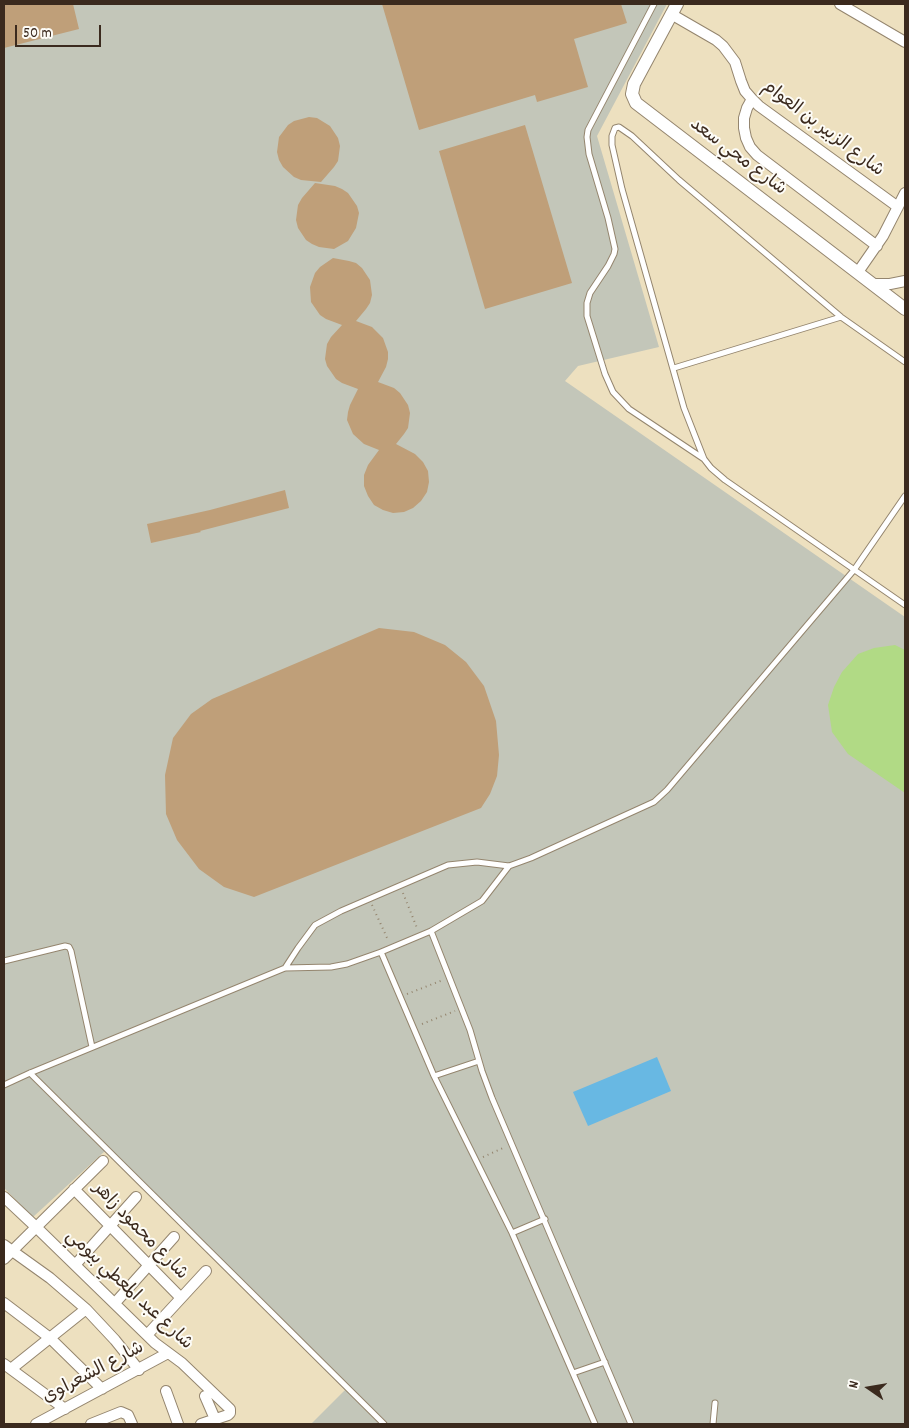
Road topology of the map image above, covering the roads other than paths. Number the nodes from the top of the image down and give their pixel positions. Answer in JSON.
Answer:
{"nodes":[{"id":1,"x":654,"y":4,"type":"edge"},
{"id":2,"x":840,"y":4,"type":"edge"},
{"id":3,"x":674,"y":9,"type":"edge"},
{"id":4,"x":905,"y":42,"type":"edge"},
{"id":5,"x":752,"y":99,"type":"junction"},
{"id":6,"x":905,"y":193,"type":"edge"},
{"id":7,"x":898,"y":207,"type":"junction"},
{"id":8,"x":877,"y":246,"type":"junction"},
{"id":9,"x":858,"y":272,"type":"junction"},
{"id":10,"x":905,"y":281,"type":"edge"},
{"id":11,"x":873,"y":284,"type":"junction"},
{"id":12,"x":905,"y":309,"type":"edge"},
{"id":13,"x":841,"y":316,"type":"junction"},
{"id":14,"x":905,"y":362,"type":"edge"},
{"id":15,"x":674,"y":368,"type":"junction"},
{"id":16,"x":704,"y":459,"type":"junction"},
{"id":17,"x":905,"y":496,"type":"edge"},
{"id":18,"x":854,"y":570,"type":"junction"},
{"id":19,"x":905,"y":606,"type":"edge"},
{"id":20,"x":509,"y":866,"type":"junction"},
{"id":21,"x":430,"y":931,"type":"junction"},
{"id":22,"x":381,"y":952,"type":"junction"},
{"id":23,"x":4,"y":961,"type":"edge"},
{"id":24,"x":285,"y":968,"type":"junction"},
{"id":25,"x":92,"y":1047,"type":"junction"},
{"id":26,"x":479,"y":1061,"type":"junction"},
{"id":27,"x":30,"y":1073,"type":"junction"},
{"id":28,"x":434,"y":1076,"type":"junction"},
{"id":29,"x":4,"y":1085,"type":"edge"},
{"id":30,"x":102,"y":1161,"type":"dead end"},
{"id":31,"x":74,"y":1189,"type":"junction"},
{"id":32,"x":4,"y":1197,"type":"edge"},
{"id":33,"x":136,"y":1197,"type":"dead end"},
{"id":34,"x":545,"y":1219,"type":"junction"},
{"id":35,"x":110,"y":1226,"type":"junction"},
{"id":36,"x":36,"y":1227,"type":"junction"},
{"id":37,"x":512,"y":1234,"type":"junction"},
{"id":38,"x":174,"y":1237,"type":"dead end"},
{"id":39,"x":8,"y":1248,"type":"edge"},
{"id":40,"x":4,"y":1259,"type":"edge"},
{"id":41,"x":75,"y":1265,"type":"junction"},
{"id":42,"x":149,"y":1266,"type":"junction"},
{"id":43,"x":206,"y":1271,"type":"dead end"},
{"id":44,"x":181,"y":1298,"type":"junction"},
{"id":45,"x":4,"y":1303,"type":"edge"},
{"id":46,"x":115,"y":1303,"type":"junction"},
{"id":47,"x":86,"y":1309,"type":"junction"},
{"id":48,"x":147,"y":1335,"type":"junction"},
{"id":49,"x":50,"y":1338,"type":"junction"},
{"id":50,"x":168,"y":1353,"type":"junction"},
{"id":51,"x":605,"y":1362,"type":"junction"},
{"id":52,"x":7,"y":1366,"type":"edge"},
{"id":53,"x":139,"y":1370,"type":"junction"},
{"id":54,"x":573,"y":1374,"type":"junction"},
{"id":55,"x":102,"y":1389,"type":"junction"},
{"id":56,"x":166,"y":1391,"type":"dead end"},
{"id":57,"x":205,"y":1396,"type":"dead end"},
{"id":58,"x":715,"y":1403,"type":"dead end"},
{"id":59,"x":65,"y":1409,"type":"junction"},
{"id":60,"x":215,"y":1419,"type":"junction"},
{"id":61,"x":36,"y":1424,"type":"edge"},
{"id":62,"x":91,"y":1424,"type":"edge"},
{"id":63,"x":132,"y":1424,"type":"edge"},
{"id":64,"x":178,"y":1424,"type":"edge"},
{"id":65,"x":201,"y":1424,"type":"edge"},
{"id":66,"x":384,"y":1424,"type":"edge"},
{"id":67,"x":595,"y":1424,"type":"edge"},
{"id":68,"x":631,"y":1424,"type":"edge"},
{"id":69,"x":713,"y":1424,"type":"edge"}],
"edges":[{"from":1,"to":16,"type":"lane"},
{"from":2,"to":4,"type":"street"},
{"from":3,"to":5,"type":"street","name":"شارع الزبير بن العوام"},
{"from":3,"to":9,"type":"street","name":"شارع محي سعد"},
{"from":5,"to":7,"type":"street","name":"شارع الزبير بن العوام"},
{"from":5,"to":8,"type":"street"},
{"from":6,"to":7,"type":"street"},
{"from":7,"to":8,"type":"street"},
{"from":8,"to":9,"type":"street"},
{"from":9,"to":11,"type":"street","name":"شارع محي سعد"},
{"from":10,"to":11,"type":"street"},
{"from":11,"to":12,"type":"street","name":"شارع محي سعد"},
{"from":13,"to":14,"type":"lane"},
{"from":13,"to":15,"type":"lane"},
{"from":13,"to":15,"type":"lane"},
{"from":15,"to":16,"type":"lane"},
{"from":16,"to":18,"type":"lane"},
{"from":17,"to":18,"type":"lane"},
{"from":18,"to":19,"type":"lane"},
{"from":18,"to":20,"type":"lane"},
{"from":20,"to":21,"type":"lane"},
{"from":20,"to":24,"type":"lane"},
{"from":21,"to":22,"type":"lane"},
{"from":21,"to":26,"type":"lane"},
{"from":22,"to":24,"type":"lane"},
{"from":22,"to":28,"type":"lane"},
{"from":23,"to":25,"type":"lane"},
{"from":24,"to":25,"type":"lane"},
{"from":25,"to":27,"type":"lane"},
{"from":26,"to":28,"type":"lane"},
{"from":26,"to":34,"type":"lane"},
{"from":27,"to":29,"type":"lane"},
{"from":27,"to":66,"type":"lane"},
{"from":28,"to":37,"type":"lane"},
{"from":30,"to":31,"type":"street"},
{"from":31,"to":35,"type":"street","name":"شارع محمود زاهر"},
{"from":31,"to":36,"type":"street"},
{"from":32,"to":36,"type":"street","name":"شارع عبد المعطي بيومي"},
{"from":33,"to":35,"type":"street"},
{"from":34,"to":37,"type":"lane"},
{"from":34,"to":51,"type":"lane"},
{"from":35,"to":41,"type":"street"},
{"from":35,"to":42,"type":"street","name":"شارع محمود زاهر"},
{"from":36,"to":39,"type":"street"},
{"from":36,"to":41,"type":"street","name":"شارع عبد المعطي بيومي"},
{"from":37,"to":54,"type":"lane"},
{"from":38,"to":42,"type":"street"},
{"from":39,"to":40,"type":"street"},
{"from":39,"to":47,"type":"street"},
{"from":41,"to":46,"type":"street","name":"شارع عبد المعطي بيومي"},
{"from":42,"to":44,"type":"street","name":"شارع محمود زاهر"},
{"from":42,"to":46,"type":"street"},
{"from":43,"to":44,"type":"street"},
{"from":44,"to":48,"type":"street"},
{"from":45,"to":49,"type":"street"},
{"from":46,"to":48,"type":"street","name":"شارع عبد المعطي بيومي"},
{"from":47,"to":49,"type":"street"},
{"from":47,"to":53,"type":"street"},
{"from":48,"to":50,"type":"street","name":"شارع عبد المعطي بيومي"},
{"from":49,"to":52,"type":"street"},
{"from":49,"to":55,"type":"street"},
{"from":50,"to":53,"type":"street","name":"شارع الشعراوى"},
{"from":50,"to":60,"type":"street","name":"شارع عبد المعطي بيومي"},
{"from":51,"to":54,"type":"lane"},
{"from":51,"to":68,"type":"lane"},
{"from":52,"to":59,"type":"street"},
{"from":53,"to":55,"type":"street","name":"شارع الشعراوى"},
{"from":54,"to":67,"type":"lane"},
{"from":55,"to":59,"type":"street","name":"شارع الشعراوى"},
{"from":56,"to":64,"type":"street"},
{"from":57,"to":60,"type":"street"},
{"from":58,"to":69,"type":"lane"},
{"from":59,"to":61,"type":"street","name":"شارع الشعراوى"},
{"from":60,"to":65,"type":"street"},
{"from":62,"to":63,"type":"street"}]}
